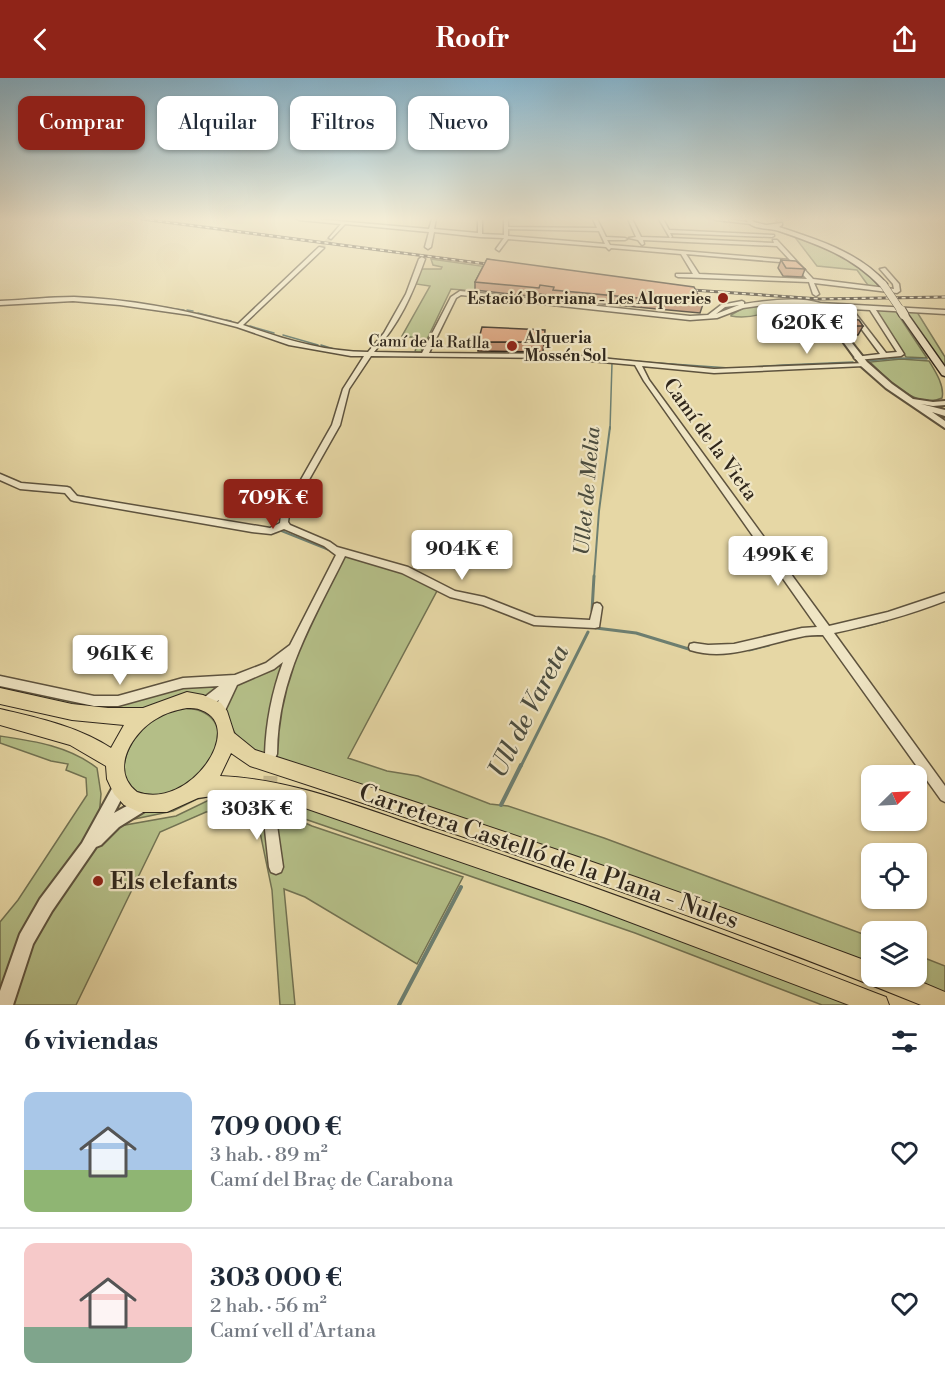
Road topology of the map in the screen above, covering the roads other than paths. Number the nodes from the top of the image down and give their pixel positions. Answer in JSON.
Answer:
{"nodes":[{"id":1,"x":306,"y":262,"type":"edge"},
{"id":2,"x":421,"y":262,"type":"edge"},
{"id":3,"x":687,"y":262,"type":"edge"},
{"id":4,"x":778,"y":262,"type":"edge"},
{"id":5,"x":858,"y":262,"type":"edge"},
{"id":6,"x":796,"y":264,"type":"junction"},
{"id":7,"x":805,"y":265,"type":"edge"},
{"id":8,"x":883,"y":269,"type":"dead end"},
{"id":9,"x":678,"y":275,"type":"dead end"},
{"id":10,"x":697,"y":276,"type":"junction"},
{"id":11,"x":811,"y":281,"type":"junction"},
{"id":12,"x":816,"y":294,"type":"dead end"},
{"id":13,"x":713,"y":302,"type":"dead end"},
{"id":14,"x":0,"y":303,"type":"edge"},
{"id":15,"x":819,"y":305,"type":"junction"},
{"id":16,"x":734,"y":306,"type":"junction"},
{"id":17,"x":847,"y":306,"type":"junction"},
{"id":18,"x":720,"y":307,"type":"junction"},
{"id":19,"x":872,"y":307,"type":"junction"},
{"id":20,"x":945,"y":312,"type":"edge"},
{"id":21,"x":727,"y":313,"type":"junction"},
{"id":22,"x":713,"y":316,"type":"junction"},
{"id":23,"x":239,"y":326,"type":"junction"},
{"id":24,"x":370,"y":354,"type":"junction"},
{"id":25,"x":425,"y":354,"type":"junction"},
{"id":26,"x":884,"y":355,"type":"junction"},
{"id":27,"x":857,"y":358,"type":"junction"},
{"id":28,"x":638,"y":364,"type":"junction"},
{"id":29,"x":864,"y":364,"type":"junction"},
{"id":30,"x":938,"y":364,"type":"junction"},
{"id":31,"x":945,"y":373,"type":"edge"},
{"id":32,"x":945,"y":380,"type":"edge"},
{"id":33,"x":907,"y":398,"type":"junction"},
{"id":34,"x":915,"y":404,"type":"junction"},
{"id":35,"x":944,"y":406,"type":"edge"},
{"id":36,"x":945,"y":425,"type":"edge"},
{"id":37,"x":0,"y":477,"type":"edge"},
{"id":38,"x":285,"y":525,"type":"junction"},
{"id":39,"x":337,"y":550,"type":"junction"},
{"id":40,"x":945,"y":597,"type":"edge"},
{"id":41,"x":597,"y":608,"type":"dead end"},
{"id":42,"x":826,"y":631,"type":"junction"},
{"id":43,"x":694,"y":647,"type":"dead end"},
{"id":44,"x":294,"y":648,"type":"junction"},
{"id":45,"x":235,"y":680,"type":"junction"},
{"id":46,"x":0,"y":681,"type":"edge"},
{"id":47,"x":0,"y":696,"type":"edge"},
{"id":48,"x":212,"y":708,"type":"junction"},
{"id":49,"x":146,"y":716,"type":"junction"},
{"id":50,"x":0,"y":717,"type":"edge"},
{"id":51,"x":226,"y":737,"type":"junction"},
{"id":52,"x":271,"y":754,"type":"tunnel mouth"},
{"id":53,"x":115,"y":761,"type":"junction"},
{"id":54,"x":120,"y":788,"type":"junction"},
{"id":55,"x":196,"y":789,"type":"junction"},
{"id":56,"x":945,"y":796,"type":"edge"},
{"id":57,"x":143,"y":804,"type":"junction"},
{"id":58,"x":269,"y":811,"type":"tunnel mouth"},
{"id":59,"x":87,"y":848,"type":"junction"},
{"id":60,"x":276,"y":867,"type":"dead end"},
{"id":61,"x":861,"y":970,"type":"edge"},
{"id":62,"x":905,"y":987,"type":"edge"},
{"id":63,"x":945,"y":1003,"type":"edge"},
{"id":64,"x":4,"y":1005,"type":"edge"},
{"id":65,"x":878,"y":1005,"type":"edge"}],
"edges":[{"from":1,"to":23,"type":"street"},
{"from":2,"to":24,"type":"street"},
{"from":3,"to":10,"type":"street"},
{"from":4,"to":6,"type":"street"},
{"from":5,"to":30,"type":"main road","bridge":true},
{"from":6,"to":7,"type":"street"},
{"from":6,"to":11,"type":"street"},
{"from":8,"to":11,"type":"street"},
{"from":9,"to":10,"type":"street"},
{"from":10,"to":11,"type":"street"},
{"from":11,"to":12,"type":"street"},
{"from":13,"to":18,"type":"street"},
{"from":14,"to":23,"type":"street","name":"Camí de la Ratlla"},
{"from":15,"to":16,"type":"street"},
{"from":15,"to":17,"type":"street"},
{"from":15,"to":27,"type":"street"},
{"from":16,"to":18,"type":"street"},
{"from":16,"to":21,"type":"street"},
{"from":17,"to":19,"type":"street"},
{"from":17,"to":26,"type":"street"},
{"from":18,"to":21,"type":"street"},
{"from":18,"to":22,"type":"street"},
{"from":19,"to":20,"type":"street"},
{"from":19,"to":26,"type":"street"},
{"from":21,"to":22,"type":"street"},
{"from":22,"to":25,"type":"street"},
{"from":23,"to":24,"type":"street","name":"Camí de la Ratlla"},
{"from":24,"to":25,"type":"street","name":"Camí de la Ratlla"},
{"from":24,"to":38,"type":"street"},
{"from":25,"to":28,"type":"street","name":"Camí de la Ratlla"},
{"from":26,"to":27,"type":"street"},
{"from":27,"to":29,"type":"street"},
{"from":28,"to":29,"type":"street","name":"Camí de la Ratlla"},
{"from":28,"to":42,"type":"street","name":"Camí de la Vieta"},
{"from":29,"to":33,"type":"street"},
{"from":30,"to":31,"type":"main road"},
{"from":30,"to":32,"type":"main road"},
{"from":33,"to":34,"type":"street"},
{"from":33,"to":35,"type":"street"},
{"from":34,"to":35,"type":"street"},
{"from":34,"to":36,"type":"street"},
{"from":37,"to":38,"type":"street"},
{"from":38,"to":39,"type":"street"},
{"from":39,"to":41,"type":"street"},
{"from":39,"to":44,"type":"street"},
{"from":40,"to":42,"type":"street"},
{"from":42,"to":43,"type":"street"},
{"from":42,"to":56,"type":"street","name":"Camí de la Vieta"},
{"from":44,"to":45,"type":"street"},
{"from":44,"to":52,"type":"street"},
{"from":45,"to":46,"type":"street"},
{"from":45,"to":48,"type":"street"},
{"from":47,"to":49,"type":"main road"},
{"from":48,"to":49,"type":"main road"},
{"from":48,"to":51,"type":"main road"},
{"from":49,"to":53,"type":"main road"},
{"from":50,"to":53,"type":"main road"},
{"from":51,"to":55,"type":"main road"},
{"from":51,"to":61,"type":"main road","name":"Carretera Castelló de la Plana - Nules"},
{"from":53,"to":54,"type":"main road"},
{"from":54,"to":57,"type":"main road"},
{"from":54,"to":59,"type":"street"},
{"from":55,"to":57,"type":"main road"},
{"from":55,"to":65,"type":"main road","name":"Carretera Castelló de la Plana - Nules"},
{"from":57,"to":59,"type":"street"},
{"from":58,"to":60,"type":"street"},
{"from":59,"to":64,"type":"street"},
{"from":62,"to":63,"type":"main road"}]}
